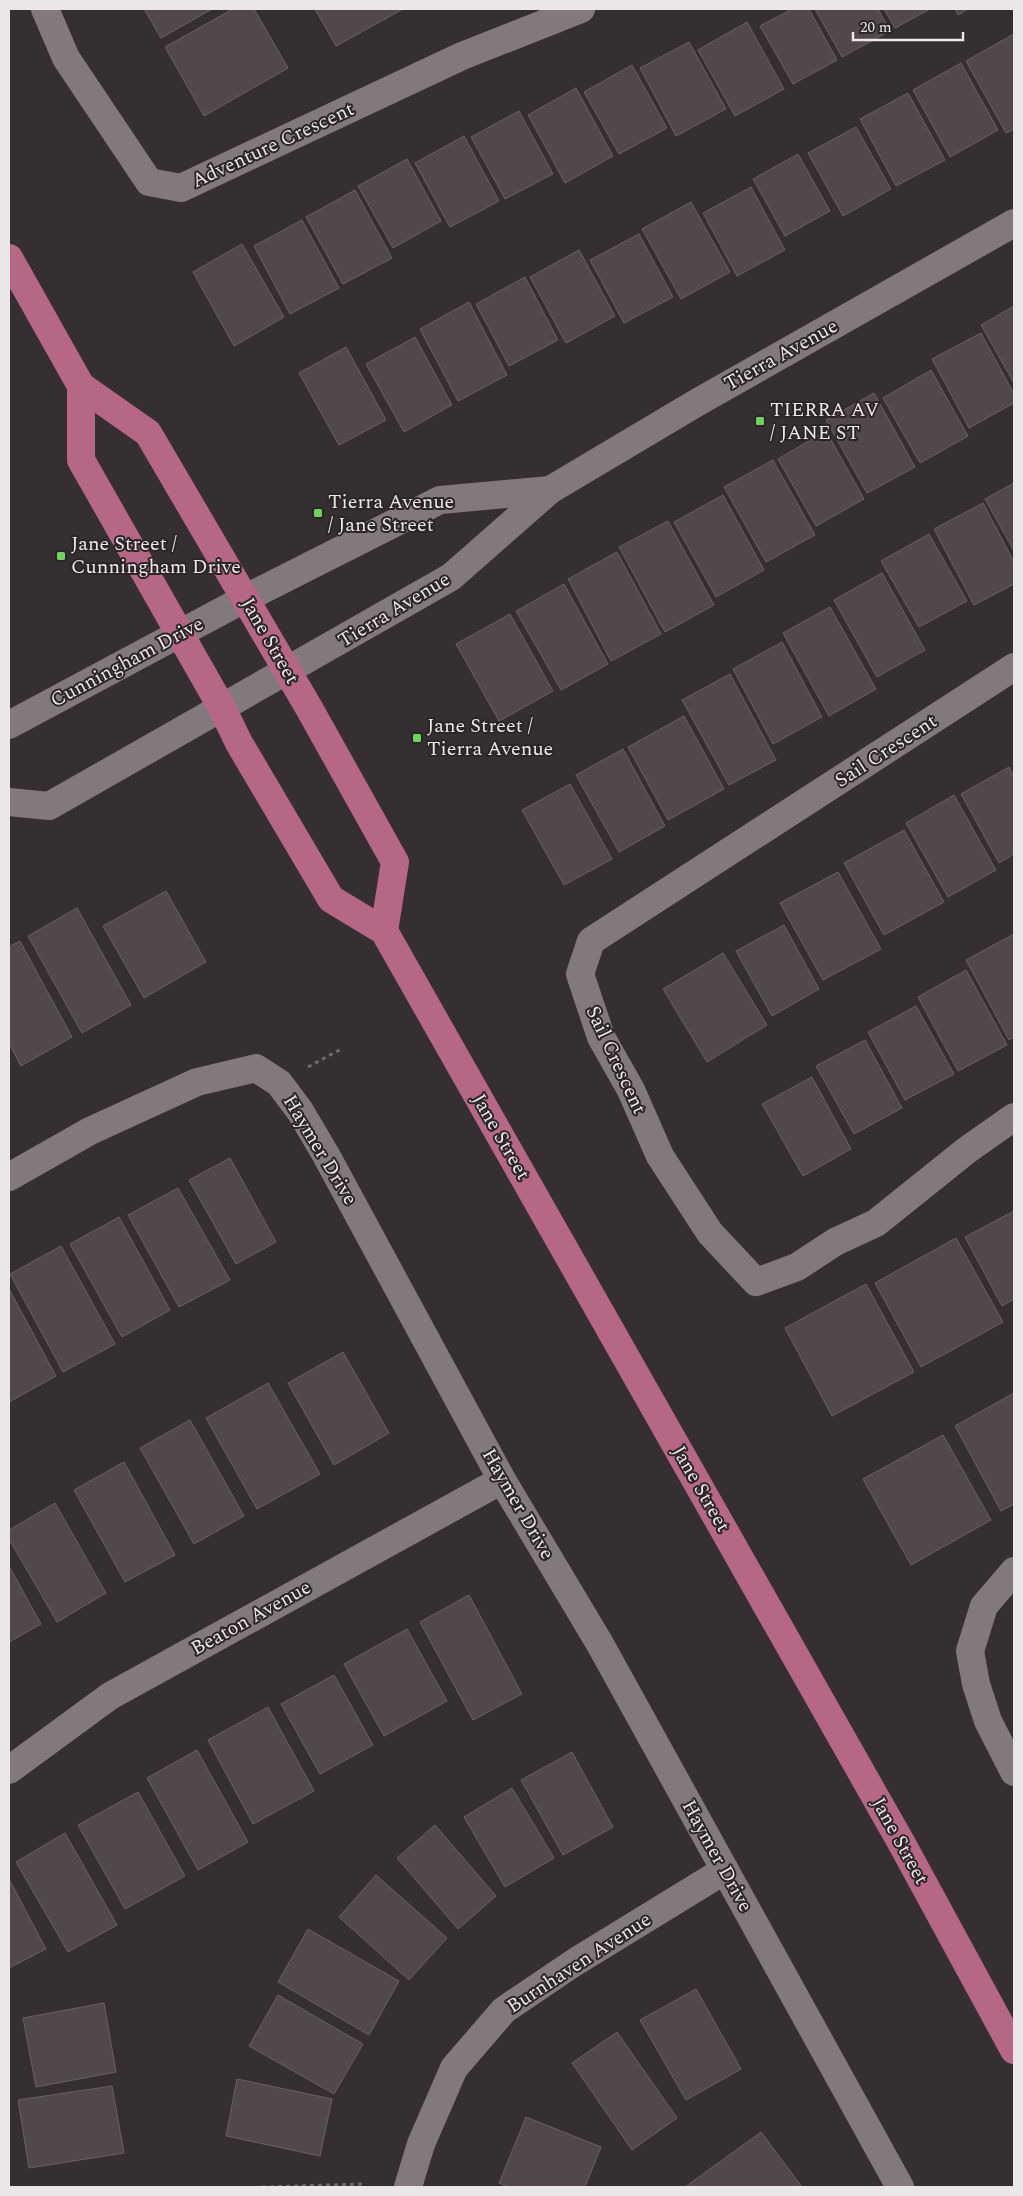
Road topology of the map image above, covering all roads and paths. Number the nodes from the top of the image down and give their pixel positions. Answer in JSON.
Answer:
{"nodes":[{"id":1,"x":45,"y":9,"type":"edge"},
{"id":2,"x":581,"y":9,"type":"edge"},
{"id":3,"x":1014,"y":223,"type":"edge"},
{"id":4,"x":9,"y":258,"type":"edge"},
{"id":5,"x":81,"y":386,"type":"junction"},
{"id":6,"x":550,"y":490,"type":"junction"},
{"id":7,"x":246,"y":598,"type":"junction"},
{"id":8,"x":180,"y":635,"type":"junction"},
{"id":9,"x":1014,"y":667,"type":"edge"},
{"id":10,"x":288,"y":672,"type":"junction"},
{"id":11,"x":222,"y":708,"type":"junction"},
{"id":12,"x":9,"y":726,"type":"edge"},
{"id":13,"x":9,"y":802,"type":"edge"},
{"id":14,"x":384,"y":931,"type":"junction"},
{"id":15,"x":1014,"y":1117,"type":"edge"},
{"id":16,"x":9,"y":1177,"type":"edge"},
{"id":17,"x":502,"y":1480,"type":"junction"},
{"id":18,"x":1014,"y":1571,"type":"edge"},
{"id":19,"x":9,"y":1770,"type":"edge"},
{"id":20,"x":1014,"y":1772,"type":"edge"},
{"id":21,"x":725,"y":1870,"type":"junction"},
{"id":22,"x":1014,"y":2050,"type":"edge"},
{"id":23,"x":364,"y":2184,"type":"dead end"},
{"id":24,"x":262,"y":2187,"type":"edge"},
{"id":25,"x":408,"y":2187,"type":"edge"},
{"id":26,"x":900,"y":2187,"type":"edge"}],
"edges":[{"from":1,"to":2,"type":"street","name":"Adventure Crescent"},
{"from":3,"to":6,"type":"street","name":"Tierra Avenue"},
{"from":4,"to":5,"type":"main road","name":"Jane Street"},
{"from":5,"to":7,"type":"main road","name":"Jane Street"},
{"from":5,"to":8,"type":"main road","name":"Jane Street"},
{"from":6,"to":7,"type":"street","name":"Tierra Avenue"},
{"from":6,"to":10,"type":"street","name":"Tierra Avenue"},
{"from":7,"to":8,"type":"street","name":"Cunningham Drive"},
{"from":7,"to":10,"type":"main road","name":"Jane Street"},
{"from":8,"to":11,"type":"main road","name":"Jane Street"},
{"from":8,"to":12,"type":"street","name":"Cunningham Drive"},
{"from":9,"to":15,"type":"street","name":"Sail Crescent"},
{"from":10,"to":11,"type":"street","name":"Tierra Avenue"},
{"from":10,"to":14,"type":"main road","name":"Jane Street"},
{"from":11,"to":13,"type":"street"},
{"from":11,"to":14,"type":"main road","name":"Jane Street"},
{"from":14,"to":22,"type":"main road","name":"Jane Street"},
{"from":16,"to":17,"type":"street","name":"Haymer Drive"},
{"from":17,"to":19,"type":"street","name":"Beaton Avenue"},
{"from":17,"to":21,"type":"street","name":"Haymer Drive"},
{"from":18,"to":20,"type":"street"},
{"from":21,"to":25,"type":"street","name":"Burnhaven Avenue"},
{"from":21,"to":26,"type":"street","name":"Haymer Drive"},
{"from":23,"to":24,"type":"path"}]}
